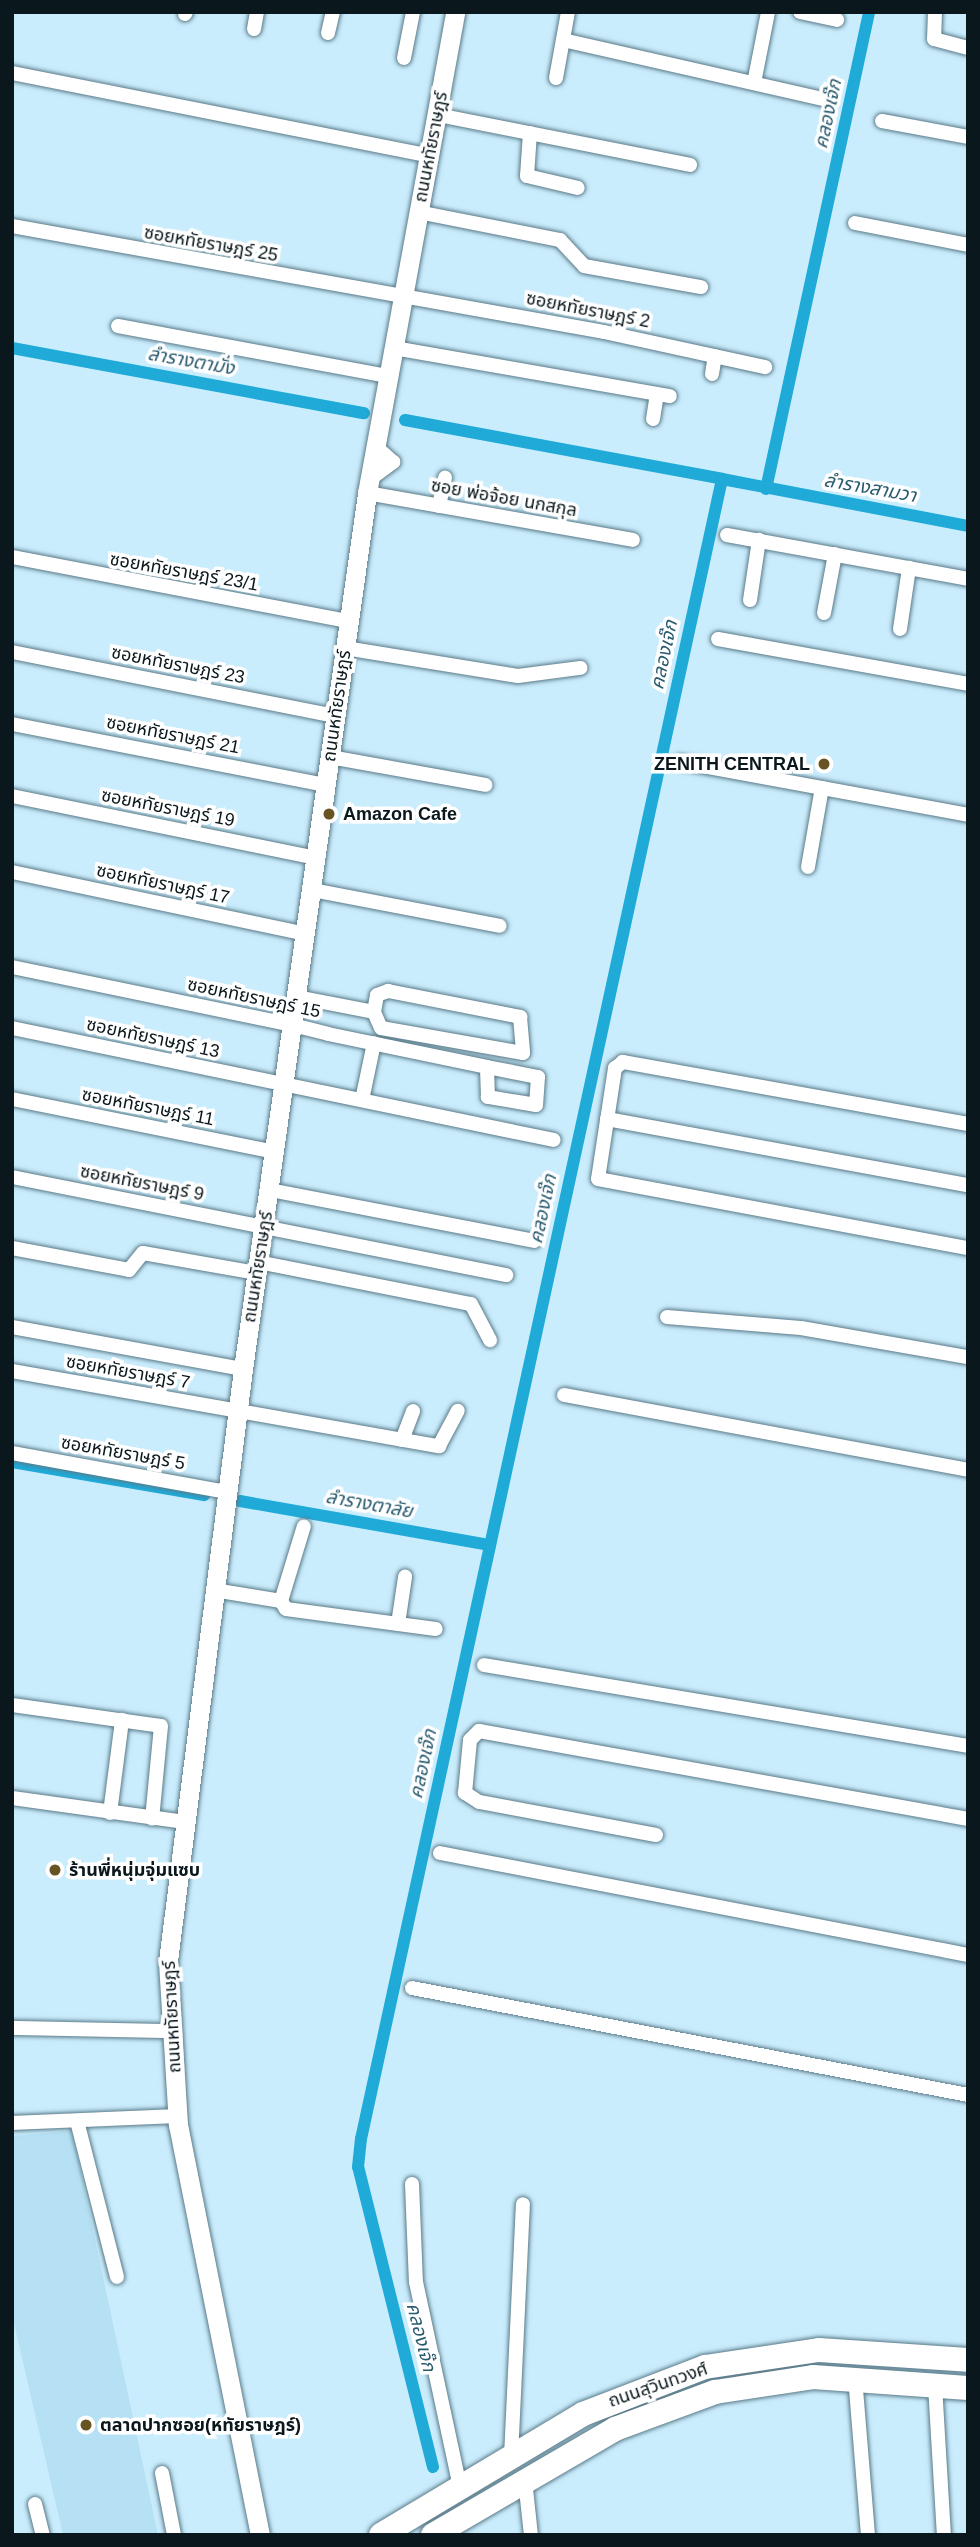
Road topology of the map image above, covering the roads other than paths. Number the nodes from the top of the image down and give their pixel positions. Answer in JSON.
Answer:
{"nodes":[{"id":1,"x":257,"y":12,"type":"edge"},
{"id":2,"x":332,"y":12,"type":"edge"},
{"id":3,"x":413,"y":12,"type":"edge"},
{"id":4,"x":456,"y":12,"type":"edge"},
{"id":5,"x":568,"y":12,"type":"edge"},
{"id":6,"x":768,"y":12,"type":"edge"},
{"id":7,"x":800,"y":12,"type":"edge"},
{"id":8,"x":935,"y":12,"type":"edge"},
{"id":9,"x":836,"y":20,"type":"dead end"},
{"id":10,"x":254,"y":29,"type":"dead end"},
{"id":11,"x":328,"y":33,"type":"dead end"},
{"id":12,"x":563,"y":40,"type":"junction"},
{"id":13,"x":968,"y":48,"type":"edge"},
{"id":14,"x":404,"y":58,"type":"dead end"},
{"id":15,"x":12,"y":73,"type":"edge"},
{"id":16,"x":556,"y":78,"type":"dead end"},
{"id":17,"x":754,"y":83,"type":"junction"},
{"id":18,"x":828,"y":100,"type":"dead end"},
{"id":19,"x":438,"y":115,"type":"junction"},
{"id":20,"x":883,"y":121,"type":"dead end"},
{"id":21,"x":530,"y":133,"type":"junction"},
{"id":22,"x":968,"y":137,"type":"edge"},
{"id":23,"x":430,"y":156,"type":"junction"},
{"id":24,"x":691,"y":165,"type":"dead end"},
{"id":25,"x":578,"y":188,"type":"dead end"},
{"id":26,"x":418,"y":212,"type":"junction"},
{"id":27,"x":855,"y":223,"type":"dead end"},
{"id":28,"x":12,"y":226,"type":"edge"},
{"id":29,"x":968,"y":244,"type":"edge"},
{"id":30,"x":701,"y":287,"type":"dead end"},
{"id":31,"x":403,"y":297,"type":"junction"},
{"id":32,"x":118,"y":326,"type":"dead end"},
{"id":33,"x":394,"y":348,"type":"junction"},
{"id":34,"x":715,"y":356,"type":"junction"},
{"id":35,"x":765,"y":367,"type":"dead end"},
{"id":36,"x":712,"y":374,"type":"dead end"},
{"id":37,"x":389,"y":376,"type":"junction"},
{"id":38,"x":653,"y":419,"type":"dead end"},
{"id":39,"x":445,"y":478,"type":"dead end"},
{"id":40,"x":368,"y":486,"type":"junction"},
{"id":41,"x":439,"y":506,"type":"junction"},
{"id":42,"x":727,"y":535,"type":"dead end"},
{"id":43,"x":633,"y":540,"type":"dead end"},
{"id":44,"x":759,"y":540,"type":"junction"},
{"id":45,"x":835,"y":554,"type":"junction"},
{"id":46,"x":12,"y":557,"type":"edge"},
{"id":47,"x":909,"y":568,"type":"junction"},
{"id":48,"x":968,"y":579,"type":"edge"},
{"id":49,"x":750,"y":600,"type":"dead end"},
{"id":50,"x":824,"y":613,"type":"dead end"},
{"id":51,"x":349,"y":621,"type":"junction"},
{"id":52,"x":900,"y":629,"type":"dead end"},
{"id":53,"x":718,"y":639,"type":"dead end"},
{"id":54,"x":345,"y":649,"type":"junction"},
{"id":55,"x":12,"y":652,"type":"edge"},
{"id":56,"x":580,"y":668,"type":"dead end"},
{"id":57,"x":968,"y":684,"type":"edge"},
{"id":58,"x":336,"y":716,"type":"junction"},
{"id":59,"x":12,"y":724,"type":"edge"},
{"id":60,"x":330,"y":757,"type":"junction"},
{"id":61,"x":680,"y":762,"type":"dead end"},
{"id":62,"x":326,"y":785,"type":"junction"},
{"id":63,"x":485,"y":785,"type":"dead end"},
{"id":64,"x":822,"y":788,"type":"junction"},
{"id":65,"x":12,"y":796,"type":"edge"},
{"id":66,"x":968,"y":815,"type":"edge"},
{"id":67,"x":316,"y":858,"type":"junction"},
{"id":68,"x":808,"y":867,"type":"dead end"},
{"id":69,"x":12,"y":872,"type":"edge"},
{"id":70,"x":312,"y":890,"type":"junction"},
{"id":71,"x":500,"y":926,"type":"dead end"},
{"id":72,"x":306,"y":934,"type":"junction"},
{"id":73,"x":12,"y":968,"type":"edge"},
{"id":74,"x":297,"y":998,"type":"junction"},
{"id":75,"x":374,"y":1012,"type":"junction"},
{"id":76,"x":293,"y":1025,"type":"junction"},
{"id":77,"x":12,"y":1028,"type":"edge"},
{"id":78,"x":374,"y":1043,"type":"junction"},
{"id":79,"x":487,"y":1067,"type":"dead end"},
{"id":80,"x":285,"y":1085,"type":"junction"},
{"id":81,"x":12,"y":1099,"type":"edge"},
{"id":82,"x":362,"y":1100,"type":"junction"},
{"id":83,"x":607,"y":1119,"type":"junction"},
{"id":84,"x":968,"y":1124,"type":"edge"},
{"id":85,"x":554,"y":1140,"type":"dead end"},
{"id":86,"x":276,"y":1152,"type":"junction"},
{"id":87,"x":12,"y":1177,"type":"edge"},
{"id":88,"x":968,"y":1185,"type":"edge"},
{"id":89,"x":270,"y":1189,"type":"junction"},
{"id":90,"x":264,"y":1227,"type":"junction"},
{"id":91,"x":534,"y":1241,"type":"dead end"},
{"id":92,"x":12,"y":1248,"type":"edge"},
{"id":93,"x":968,"y":1248,"type":"edge"},
{"id":94,"x":258,"y":1267,"type":"junction"},
{"id":95,"x":506,"y":1275,"type":"dead end"},
{"id":96,"x":667,"y":1317,"type":"dead end"},
{"id":97,"x":12,"y":1327,"type":"edge"},
{"id":98,"x":490,"y":1340,"type":"dead end"},
{"id":99,"x":968,"y":1357,"type":"edge"},
{"id":100,"x":243,"y":1369,"type":"junction"},
{"id":101,"x":12,"y":1371,"type":"edge"},
{"id":102,"x":564,"y":1395,"type":"dead end"},
{"id":103,"x":458,"y":1410,"type":"dead end"},
{"id":104,"x":237,"y":1411,"type":"junction"},
{"id":105,"x":413,"y":1411,"type":"dead end"},
{"id":106,"x":402,"y":1440,"type":"junction"},
{"id":107,"x":12,"y":1453,"type":"edge"},
{"id":108,"x":968,"y":1470,"type":"edge"},
{"id":109,"x":227,"y":1492,"type":"junction"},
{"id":110,"x":304,"y":1526,"type":"dead end"},
{"id":111,"x":405,"y":1577,"type":"dead end"},
{"id":112,"x":214,"y":1590,"type":"junction"},
{"id":113,"x":281,"y":1601,"type":"junction"},
{"id":114,"x":398,"y":1624,"type":"junction"},
{"id":115,"x":436,"y":1629,"type":"dead end"},
{"id":116,"x":484,"y":1665,"type":"dead end"},
{"id":117,"x":12,"y":1705,"type":"edge"},
{"id":118,"x":122,"y":1720,"type":"junction"},
{"id":119,"x":968,"y":1746,"type":"edge"},
{"id":120,"x":12,"y":1798,"type":"edge"},
{"id":121,"x":110,"y":1813,"type":"junction"},
{"id":122,"x":152,"y":1819,"type":"junction"},
{"id":123,"x":968,"y":1819,"type":"edge"},
{"id":124,"x":185,"y":1822,"type":"junction"},
{"id":125,"x":656,"y":1835,"type":"dead end"},
{"id":126,"x":440,"y":1853,"type":"dead end"},
{"id":127,"x":968,"y":1955,"type":"edge"},
{"id":128,"x":412,"y":1988,"type":"dead end"},
{"id":129,"x":12,"y":2028,"type":"edge"},
{"id":130,"x":169,"y":2031,"type":"junction"},
{"id":131,"x":968,"y":2095,"type":"edge"},
{"id":132,"x":177,"y":2116,"type":"junction"},
{"id":133,"x":77,"y":2121,"type":"junction"},
{"id":134,"x":12,"y":2123,"type":"edge"},
{"id":135,"x":412,"y":2183,"type":"dead end"},
{"id":136,"x":523,"y":2204,"type":"dead end"},
{"id":137,"x":117,"y":2277,"type":"dead end"},
{"id":138,"x":968,"y":2360,"type":"edge"},
{"id":139,"x":855,"y":2377,"type":"junction"},
{"id":140,"x":935,"y":2385,"type":"junction"},
{"id":141,"x":968,"y":2388,"type":"edge"},
{"id":142,"x":510,"y":2457,"type":"junction"},
{"id":143,"x":162,"y":2473,"type":"dead end"},
{"id":144,"x":525,"y":2480,"type":"junction"},
{"id":145,"x":460,"y":2487,"type":"junction"},
{"id":146,"x":35,"y":2504,"type":"dead end"},
{"id":147,"x":262,"y":2531,"type":"edge"},
{"id":148,"x":43,"y":2535,"type":"edge"},
{"id":149,"x":174,"y":2535,"type":"edge"},
{"id":150,"x":381,"y":2535,"type":"edge"},
{"id":151,"x":433,"y":2535,"type":"edge"},
{"id":152,"x":531,"y":2535,"type":"edge"},
{"id":153,"x":868,"y":2535,"type":"edge"},
{"id":154,"x":944,"y":2535,"type":"edge"}],
"edges":[{"from":1,"to":10,"type":"street"},
{"from":2,"to":11,"type":"street"},
{"from":3,"to":14,"type":"street"},
{"from":4,"to":19,"type":"main road","name":"ถนนหทัยราษฎร์"},
{"from":5,"to":12,"type":"street"},
{"from":6,"to":17,"type":"street"},
{"from":7,"to":9,"type":"street"},
{"from":8,"to":13,"type":"street"},
{"from":12,"to":16,"type":"street"},
{"from":12,"to":17,"type":"street"},
{"from":15,"to":23,"type":"street"},
{"from":17,"to":18,"type":"street"},
{"from":19,"to":21,"type":"street"},
{"from":19,"to":23,"type":"main road","name":"ถนนหทัยราษฎร์"},
{"from":20,"to":22,"type":"street"},
{"from":21,"to":24,"type":"street"},
{"from":21,"to":25,"type":"street"},
{"from":23,"to":26,"type":"main road","name":"ถนนหทัยราษฎร์"},
{"from":26,"to":30,"type":"street"},
{"from":26,"to":31,"type":"main road","name":"ถนนหทัยราษฎร์"},
{"from":27,"to":29,"type":"street"},
{"from":28,"to":31,"type":"street","name":"ซอยหทัยราษฎร์ 25"},
{"from":31,"to":33,"type":"main road","name":"ถนนหทัยราษฎร์"},
{"from":31,"to":34,"type":"street","name":"ซอยหทัยราษฎร์ 2"},
{"from":32,"to":37,"type":"street"},
{"from":33,"to":37,"type":"main road","name":"ถนนหทัยราษฎร์"},
{"from":33,"to":38,"type":"street"},
{"from":34,"to":35,"type":"street","name":"ซอยหทัยราษฎร์ 2"},
{"from":34,"to":36,"type":"street"},
{"from":37,"to":40,"type":"main road","name":"ถนนหทัยราษฎร์"},
{"from":39,"to":41,"type":"street"},
{"from":40,"to":41,"type":"street","name":"ซอย พ่อจ้อย นกสกุล"},
{"from":40,"to":51,"type":"main road","name":"ถนนหทัยราษฎร์"},
{"from":41,"to":43,"type":"street","name":"ซอย พ่อจ้อย นกสกุล"},
{"from":42,"to":44,"type":"street"},
{"from":44,"to":45,"type":"street"},
{"from":44,"to":49,"type":"street"},
{"from":45,"to":47,"type":"street"},
{"from":45,"to":50,"type":"street"},
{"from":46,"to":51,"type":"street","name":"ซอยหทัยราษฎร์ 23/1"},
{"from":47,"to":48,"type":"street"},
{"from":47,"to":52,"type":"street"},
{"from":51,"to":54,"type":"main road","name":"ถนนหทัยราษฎร์"},
{"from":53,"to":57,"type":"street"},
{"from":54,"to":56,"type":"street"},
{"from":54,"to":58,"type":"main road","name":"ถนนหทัยราษฎร์"},
{"from":55,"to":58,"type":"street","name":"ซอยหทัยราษฎร์ 23"},
{"from":58,"to":60,"type":"main road","name":"ถนนหทัยราษฎร์"},
{"from":59,"to":62,"type":"street","name":"ซอยหทัยราษฎร์ 21"},
{"from":60,"to":62,"type":"main road","name":"ถนนหทัยราษฎร์"},
{"from":60,"to":63,"type":"street"},
{"from":61,"to":64,"type":"street"},
{"from":62,"to":67,"type":"main road","name":"ถนนหทัยราษฎร์"},
{"from":64,"to":66,"type":"street"},
{"from":64,"to":68,"type":"street"},
{"from":65,"to":67,"type":"street","name":"ซอยหทัยราษฎร์ 19"},
{"from":67,"to":70,"type":"main road","name":"ถนนหทัยราษฎร์"},
{"from":69,"to":72,"type":"street","name":"ซอยหทัยราษฎร์ 17"},
{"from":70,"to":71,"type":"street"},
{"from":70,"to":72,"type":"main road","name":"ถนนหทัยราษฎร์"},
{"from":72,"to":74,"type":"main road","name":"ถนนหทัยราษฎร์"},
{"from":73,"to":76,"type":"street","name":"ซอยหทัยราษฎร์ 15"},
{"from":74,"to":75,"type":"street"},
{"from":74,"to":76,"type":"main road","name":"ถนนหทัยราษฎร์"},
{"from":75,"to":75,"type":"street"},
{"from":76,"to":78,"type":"street","name":"ซอยหทัยราษฎร์ 15"},
{"from":76,"to":80,"type":"main road","name":"ถนนหทัยราษฎร์"},
{"from":77,"to":80,"type":"street","name":"ซอยหทัยราษฎร์ 13"},
{"from":78,"to":79,"type":"street","name":"ซอยหทัยราษฎร์ 15"},
{"from":78,"to":82,"type":"street"},
{"from":80,"to":82,"type":"street","name":"ซอยหทัยราษฎร์ 13"},
{"from":80,"to":86,"type":"main road","name":"ถนนหทัยราษฎร์"},
{"from":81,"to":86,"type":"street","name":"ซอยหทัยราษฎร์ 11"},
{"from":82,"to":85,"type":"street","name":"ซอยหทัยราษฎร์ 13"},
{"from":83,"to":84,"type":"street"},
{"from":83,"to":88,"type":"street"},
{"from":83,"to":93,"type":"street"},
{"from":86,"to":89,"type":"main road","name":"ถนนหทัยราษฎร์"},
{"from":87,"to":90,"type":"street","name":"ซอยหทัยราษฎร์ 9"},
{"from":89,"to":90,"type":"main road","name":"ถนนหทัยราษฎร์"},
{"from":89,"to":91,"type":"street"},
{"from":90,"to":94,"type":"main road","name":"ถนนหทัยราษฎร์"},
{"from":90,"to":95,"type":"street","name":"ซอยหทัยราษฎร์ 9"},
{"from":92,"to":94,"type":"street"},
{"from":94,"to":98,"type":"street"},
{"from":94,"to":100,"type":"main road","name":"ถนนหทัยราษฎร์"},
{"from":96,"to":99,"type":"street"},
{"from":97,"to":100,"type":"street"},
{"from":100,"to":104,"type":"main road","name":"ถนนหทัยราษฎร์"},
{"from":101,"to":104,"type":"street","name":"ซอยหทัยราษฎร์ 7"},
{"from":102,"to":108,"type":"street"},
{"from":103,"to":106,"type":"street","name":"ซอยหทัยราษฎร์ 7"},
{"from":104,"to":106,"type":"street","name":"ซอยหทัยราษฎร์ 7"},
{"from":104,"to":109,"type":"main road","name":"ถนนหทัยราษฎร์"},
{"from":105,"to":106,"type":"street"},
{"from":107,"to":109,"type":"street","name":"ซอยหทัยราษฎร์ 5"},
{"from":109,"to":112,"type":"main road","name":"ถนนหทัยราษฎร์"},
{"from":110,"to":113,"type":"street"},
{"from":111,"to":114,"type":"street"},
{"from":112,"to":113,"type":"street"},
{"from":112,"to":124,"type":"main road","name":"ถนนหทัยราษฎร์"},
{"from":113,"to":114,"type":"street"},
{"from":114,"to":115,"type":"street"},
{"from":116,"to":119,"type":"street"},
{"from":117,"to":118,"type":"street"},
{"from":118,"to":121,"type":"street"},
{"from":118,"to":122,"type":"street"},
{"from":120,"to":121,"type":"street"},
{"from":121,"to":122,"type":"street"},
{"from":122,"to":124,"type":"street"},
{"from":123,"to":125,"type":"street"},
{"from":124,"to":130,"type":"main road","name":"ถนนหทัยราษฎร์"},
{"from":126,"to":127,"type":"street"},
{"from":128,"to":131,"type":"street"},
{"from":129,"to":130,"type":"street"},
{"from":130,"to":132,"type":"main road","name":"ถนนหทัยราษฎร์"},
{"from":132,"to":133,"type":"street"},
{"from":132,"to":147,"type":"main road","name":"ถนนหทัยราษฎร์"},
{"from":133,"to":134,"type":"street"},
{"from":133,"to":137,"type":"street"},
{"from":135,"to":145,"type":"street"},
{"from":136,"to":142,"type":"street"},
{"from":138,"to":142,"type":"highway","name":"ถนนสุวินทวงศ์"},
{"from":139,"to":140,"type":"highway","name":"ถนนสุวินทวงศ์"},
{"from":139,"to":144,"type":"highway","name":"ถนนสุวินทวงศ์"},
{"from":139,"to":153,"type":"street"},
{"from":140,"to":141,"type":"highway","name":"ถนนสุวินทวงศ์"},
{"from":140,"to":154,"type":"street"},
{"from":142,"to":145,"type":"highway","name":"ถนนสุวินทวงศ์"},
{"from":143,"to":149,"type":"street"},
{"from":144,"to":151,"type":"highway","name":"ถนนสุวินทวงศ์"},
{"from":144,"to":152,"type":"street"},
{"from":145,"to":150,"type":"highway","name":"ถนนสุวินทวงศ์"},
{"from":146,"to":148,"type":"street"}]}
